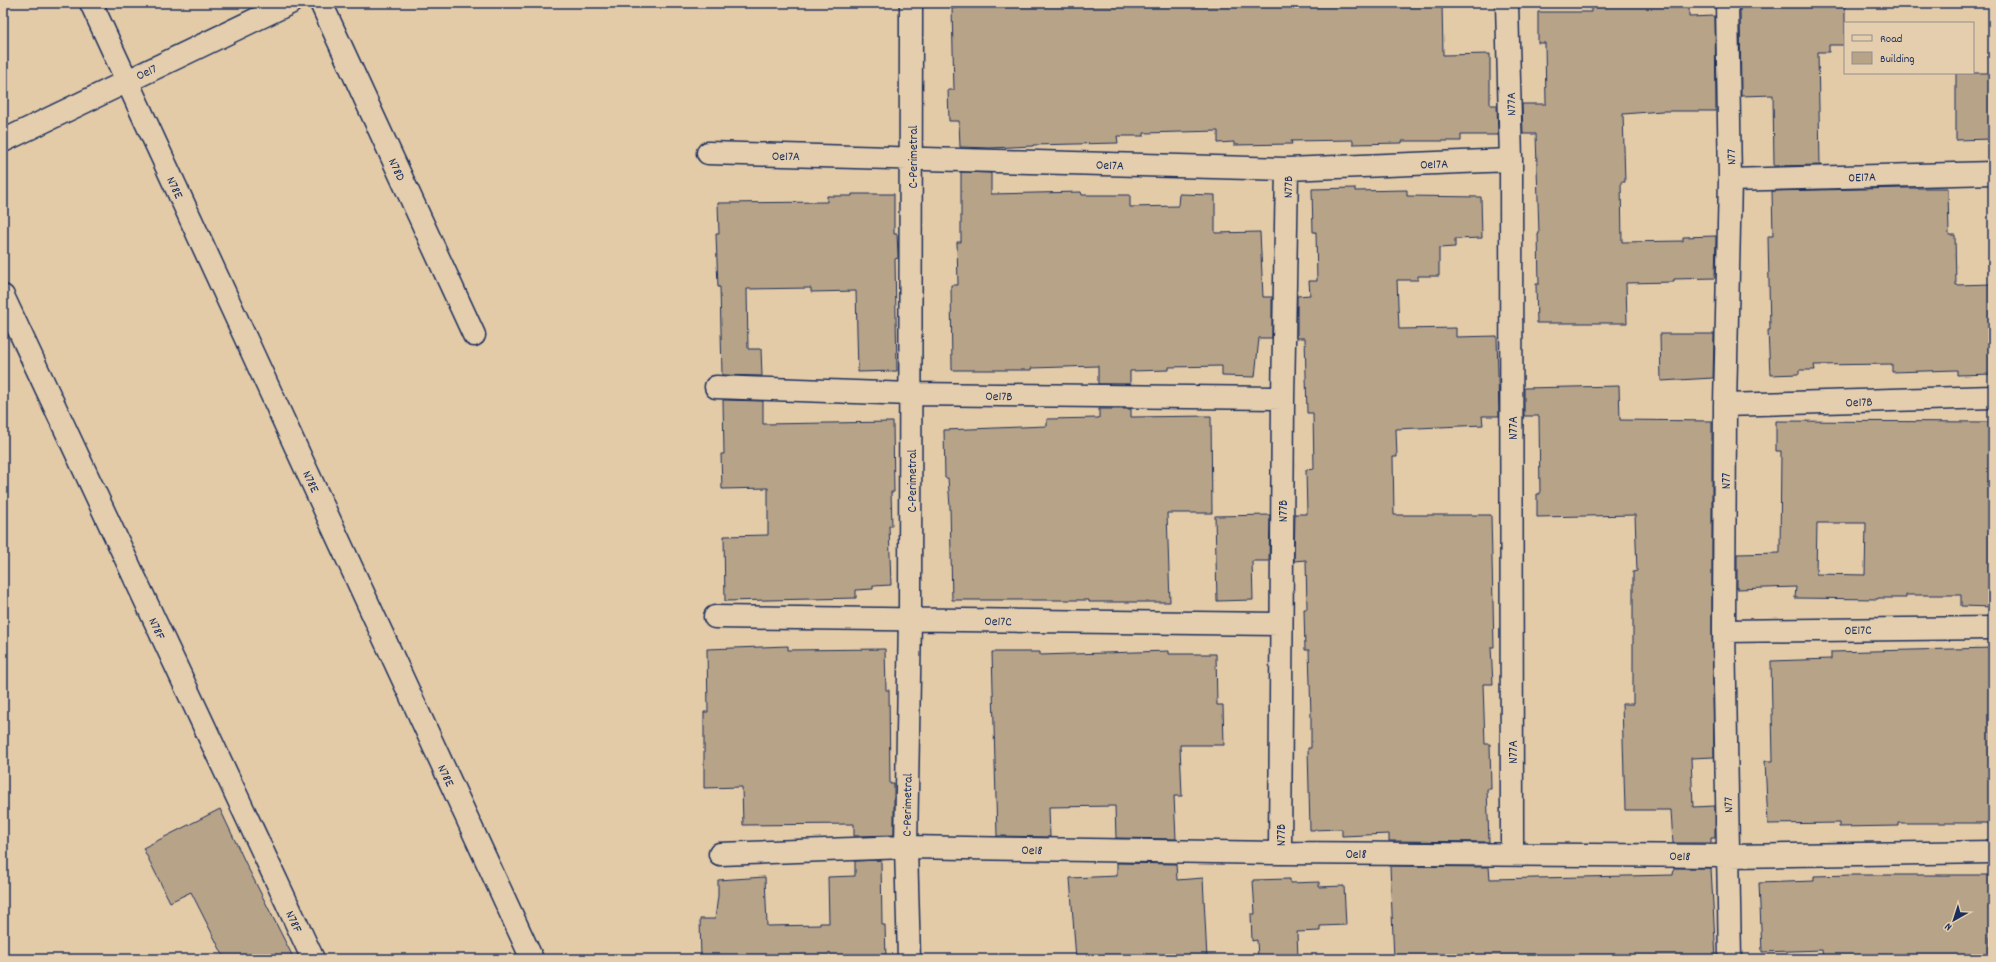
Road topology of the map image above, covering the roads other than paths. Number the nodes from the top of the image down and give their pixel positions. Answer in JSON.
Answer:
{"nodes":[{"id":1,"x":91,"y":3,"type":"edge"},
{"id":2,"x":290,"y":3,"type":"edge"},
{"id":3,"x":321,"y":3,"type":"edge"},
{"id":4,"x":911,"y":3,"type":"edge"},
{"id":5,"x":1507,"y":3,"type":"edge"},
{"id":6,"x":1726,"y":3,"type":"edge"},
{"id":7,"x":127,"y":80,"type":"junction"},
{"id":8,"x":3,"y":141,"type":"edge"},
{"id":9,"x":708,"y":154,"type":"dead end"},
{"id":10,"x":912,"y":158,"type":"junction"},
{"id":11,"x":1511,"y":160,"type":"junction"},
{"id":12,"x":1288,"y":169,"type":"junction"},
{"id":13,"x":1993,"y":173,"type":"edge"},
{"id":14,"x":1730,"y":180,"type":"junction"},
{"id":15,"x":3,"y":296,"type":"edge"},
{"id":16,"x":474,"y":336,"type":"dead end"},
{"id":17,"x":716,"y":387,"type":"dead end"},
{"id":18,"x":911,"y":394,"type":"junction"},
{"id":19,"x":1993,"y":397,"type":"edge"},
{"id":20,"x":1283,"y":398,"type":"junction"},
{"id":21,"x":1725,"y":405,"type":"junction"},
{"id":22,"x":715,"y":617,"type":"dead end"},
{"id":23,"x":910,"y":619,"type":"junction"},
{"id":24,"x":1282,"y":624,"type":"junction"},
{"id":25,"x":1993,"y":628,"type":"edge"},
{"id":26,"x":1724,"y":631,"type":"junction"},
{"id":27,"x":906,"y":847,"type":"junction"},
{"id":28,"x":1993,"y":852,"type":"edge"},
{"id":29,"x":1280,"y":853,"type":"junction"},
{"id":30,"x":720,"y":854,"type":"dead end"},
{"id":31,"x":1512,"y":854,"type":"junction"},
{"id":32,"x":1728,"y":856,"type":"junction"},
{"id":33,"x":313,"y":959,"type":"edge"},
{"id":34,"x":532,"y":959,"type":"edge"},
{"id":35,"x":909,"y":959,"type":"edge"},
{"id":36,"x":1730,"y":959,"type":"edge"}],
"edges":[{"from":1,"to":7,"type":"street","name":"N78E"},
{"from":2,"to":7,"type":"street","name":"Oe17"},
{"from":3,"to":16,"type":"street","name":"N78D"},
{"from":4,"to":10,"type":"street","name":"C-Perimetral"},
{"from":5,"to":11,"type":"street","name":"N77A"},
{"from":6,"to":14,"type":"street","name":"N77"},
{"from":7,"to":8,"type":"street","name":"Oe17"},
{"from":7,"to":34,"type":"street","name":"N78E"},
{"from":9,"to":10,"type":"street","name":"Oe17A"},
{"from":10,"to":12,"type":"street","name":"Oe17A"},
{"from":10,"to":18,"type":"street","name":"C-Perimetral"},
{"from":11,"to":12,"type":"street","name":"Oe17A"},
{"from":11,"to":31,"type":"street","name":"N77A"},
{"from":12,"to":20,"type":"street","name":"N77B"},
{"from":13,"to":14,"type":"street","name":"0E17A"},
{"from":14,"to":21,"type":"street","name":"N77"},
{"from":15,"to":33,"type":"street","name":"N78F"},
{"from":17,"to":18,"type":"street","name":"Oe17B"},
{"from":18,"to":20,"type":"street","name":"Oe17B"},
{"from":18,"to":23,"type":"street","name":"C-Perimetral"},
{"from":19,"to":21,"type":"street","name":"Oe17B"},
{"from":20,"to":24,"type":"street","name":"N77B"},
{"from":21,"to":26,"type":"street","name":"N77"},
{"from":22,"to":23,"type":"street","name":"Oe17C"},
{"from":23,"to":24,"type":"street","name":"Oe17C"},
{"from":23,"to":27,"type":"street","name":"C-Perimetral"},
{"from":24,"to":29,"type":"street","name":"N77B"},
{"from":25,"to":26,"type":"street","name":"0E17C"},
{"from":26,"to":32,"type":"street","name":"N77"},
{"from":27,"to":29,"type":"street","name":"Oe18"},
{"from":27,"to":30,"type":"street","name":"Oe18"},
{"from":27,"to":35,"type":"street","name":"C-Perimetral"},
{"from":28,"to":32,"type":"street","name":"Oe18"},
{"from":29,"to":31,"type":"street","name":"Oe18"},
{"from":31,"to":32,"type":"street","name":"Oe18"},
{"from":32,"to":36,"type":"street","name":"N77"}]}
